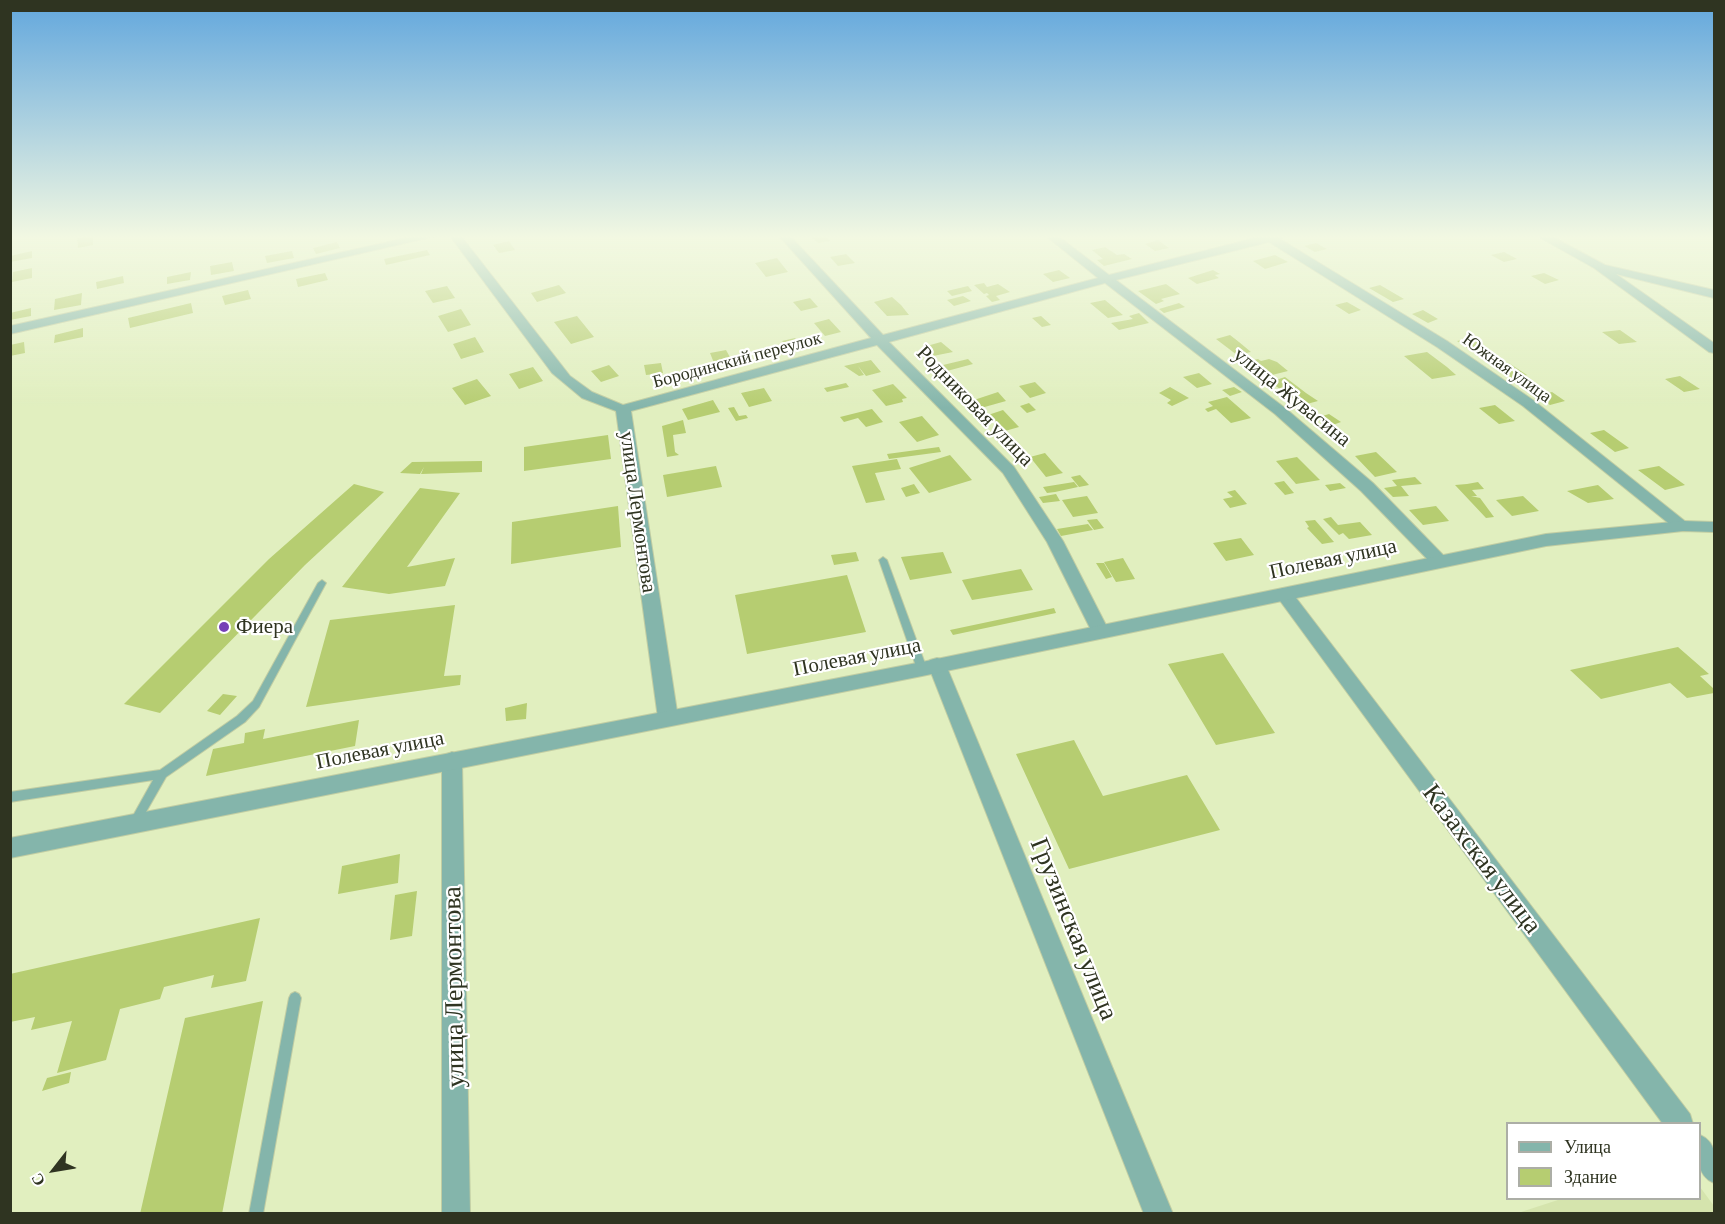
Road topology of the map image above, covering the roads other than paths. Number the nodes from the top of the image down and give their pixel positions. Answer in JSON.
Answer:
{"nodes":[{"id":1,"x":175,"y":293,"type":"edge"},
{"id":2,"x":498,"y":293,"type":"edge"},
{"id":3,"x":837,"y":293,"type":"edge"},
{"id":4,"x":1054,"y":293,"type":"edge"},
{"id":5,"x":1126,"y":293,"type":"edge"},
{"id":6,"x":1361,"y":293,"type":"edge"},
{"id":7,"x":1635,"y":293,"type":"edge"},
{"id":8,"x":10,"y":330,"type":"edge"},
{"id":9,"x":880,"y":340,"type":"junction"},
{"id":10,"x":1714,"y":350,"type":"edge"},
{"id":11,"x":623,"y":409,"type":"junction"},
{"id":12,"x":1683,"y":526,"type":"junction"},
{"id":13,"x":1714,"y":526,"type":"edge"},
{"id":14,"x":883,"y":561,"type":"dead end"},
{"id":15,"x":1439,"y":561,"type":"junction"},
{"id":16,"x":322,"y":583,"type":"dead end"},
{"id":17,"x":1284,"y":594,"type":"junction"},
{"id":18,"x":1100,"y":631,"type":"junction"},
{"id":19,"x":929,"y":667,"type":"junction"},
{"id":20,"x":668,"y":718,"type":"junction"},
{"id":21,"x":452,"y":761,"type":"junction"},
{"id":22,"x":162,"y":774,"type":"junction"},
{"id":23,"x":10,"y":797,"type":"edge"},
{"id":24,"x":134,"y":823,"type":"junction"},
{"id":25,"x":10,"y":848,"type":"edge"},
{"id":26,"x":295,"y":998,"type":"dead end"},
{"id":27,"x":1679,"y":1122,"type":"edge"},
{"id":28,"x":1701,"y":1150,"type":"edge"},
{"id":29,"x":1714,"y":1169,"type":"edge"},
{"id":30,"x":256,"y":1214,"type":"edge"},
{"id":31,"x":456,"y":1214,"type":"edge"},
{"id":32,"x":1159,"y":1214,"type":"edge"}],
"edges":[{"from":1,"to":8,"type":"street"},
{"from":2,"to":11,"type":"street","name":"улица Лермонтова"},
{"from":3,"to":9,"type":"street","name":"Родниковая улица"},
{"from":4,"to":9,"type":"street","name":"Бородинский переулок"},
{"from":5,"to":15,"type":"street","name":"улица Жувасина"},
{"from":6,"to":12,"type":"street","name":"Южная улица"},
{"from":7,"to":10,"type":"street"},
{"from":9,"to":11,"type":"street","name":"Бородинский переулок"},
{"from":9,"to":18,"type":"street","name":"Родниковая улица"},
{"from":11,"to":20,"type":"street","name":"улица Лермонтова"},
{"from":12,"to":13,"type":"street","name":"Полевая улица"},
{"from":12,"to":15,"type":"street","name":"Полевая улица"},
{"from":14,"to":19,"type":"lane"},
{"from":15,"to":17,"type":"street","name":"Полевая улица"},
{"from":16,"to":22,"type":"lane"},
{"from":17,"to":18,"type":"street","name":"Полевая улица"},
{"from":17,"to":27,"type":"street","name":"Казахская улица"},
{"from":18,"to":19,"type":"street","name":"Полевая улица"},
{"from":19,"to":20,"type":"street","name":"Полевая улица"},
{"from":19,"to":32,"type":"street","name":"Грузинская улица"},
{"from":20,"to":21,"type":"street","name":"Полевая улица"},
{"from":21,"to":24,"type":"street","name":"Полевая улица"},
{"from":21,"to":31,"type":"street","name":"улица Лермонтова"},
{"from":22,"to":23,"type":"lane"},
{"from":22,"to":24,"type":"lane"},
{"from":24,"to":25,"type":"street","name":"Полевая улица"},
{"from":26,"to":30,"type":"lane"},
{"from":28,"to":29,"type":"street"}]}
